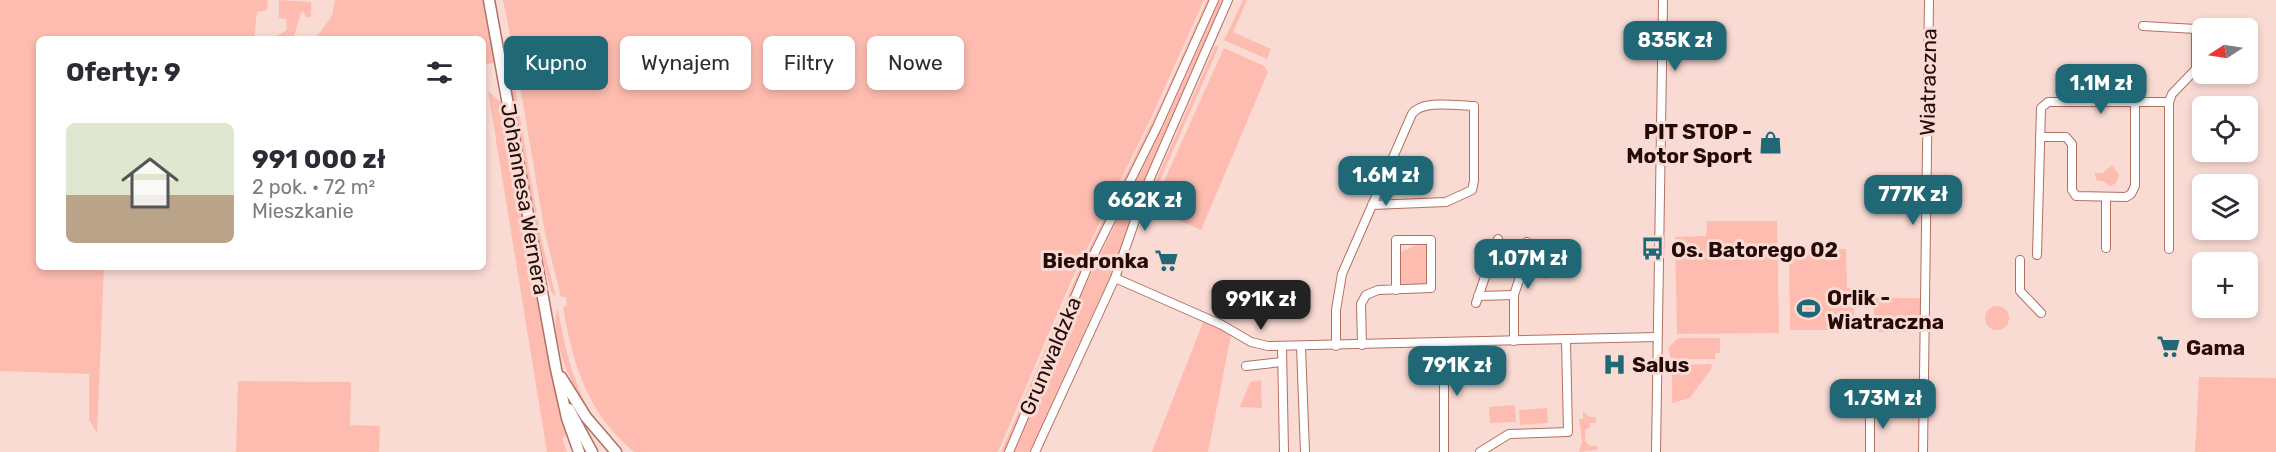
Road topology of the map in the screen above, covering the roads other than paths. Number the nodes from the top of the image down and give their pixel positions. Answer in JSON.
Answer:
{"nodes":[{"id":1,"x":489,"y":0,"type":"edge"},
{"id":2,"x":1214,"y":0,"type":"edge"},
{"id":3,"x":1228,"y":0,"type":"edge"},
{"id":4,"x":1663,"y":0,"type":"edge"},
{"id":5,"x":1929,"y":0,"type":"edge"},
{"id":6,"x":2143,"y":26,"type":"dead end"},
{"id":7,"x":2135,"y":102,"type":"junction"},
{"id":8,"x":2169,"y":102,"type":"junction"},
{"id":9,"x":2040,"y":137,"type":"junction"},
{"id":10,"x":2106,"y":198,"type":"junction"},
{"id":11,"x":1372,"y":205,"type":"junction"},
{"id":12,"x":1498,"y":239,"type":"dead end"},
{"id":13,"x":1527,"y":242,"type":"dead end"},
{"id":14,"x":2106,"y":248,"type":"dead end"},
{"id":15,"x":2169,"y":249,"type":"dead end"},
{"id":16,"x":2037,"y":255,"type":"dead end"},
{"id":17,"x":2020,"y":260,"type":"dead end"},
{"id":18,"x":1114,"y":278,"type":"junction"},
{"id":19,"x":1396,"y":290,"type":"junction"},
{"id":20,"x":1514,"y":296,"type":"junction"},
{"id":21,"x":2040,"y":314,"type":"dead end"},
{"id":22,"x":1658,"y":337,"type":"junction"},
{"id":23,"x":1566,"y":340,"type":"junction"},
{"id":24,"x":1514,"y":341,"type":"junction"},
{"id":25,"x":1444,"y":343,"type":"junction"},
{"id":26,"x":1362,"y":345,"type":"junction"},
{"id":27,"x":1336,"y":346,"type":"junction"},
{"id":28,"x":1282,"y":347,"type":"junction"},
{"id":29,"x":1298,"y":347,"type":"junction"},
{"id":30,"x":1282,"y":362,"type":"junction"},
{"id":31,"x":1245,"y":366,"type":"dead end"},
{"id":32,"x":556,"y":369,"type":"junction"},
{"id":33,"x":563,"y":398,"type":"junction"},
{"id":34,"x":1869,"y":408,"type":"dead end"},
{"id":35,"x":579,"y":452,"type":"edge"},
{"id":36,"x":592,"y":452,"type":"edge"},
{"id":37,"x":615,"y":452,"type":"edge"},
{"id":38,"x":1009,"y":452,"type":"edge"},
{"id":39,"x":1035,"y":452,"type":"edge"},
{"id":40,"x":1284,"y":452,"type":"edge"},
{"id":41,"x":1305,"y":452,"type":"edge"},
{"id":42,"x":1444,"y":452,"type":"edge"},
{"id":43,"x":1480,"y":452,"type":"edge"},
{"id":44,"x":1656,"y":452,"type":"edge"},
{"id":45,"x":1870,"y":452,"type":"edge"},
{"id":46,"x":1923,"y":452,"type":"edge"}],
"edges":[{"from":1,"to":32,"type":"main road","name":"Johannesa Wernera"},
{"from":2,"to":38,"type":"street","name":"Grunwaldzka"},
{"from":3,"to":18,"type":"street","name":"Grunwaldzka"},
{"from":4,"to":22,"type":"street"},
{"from":5,"to":46,"type":"street","name":"Wiatraczna"},
{"from":6,"to":8,"type":"street"},
{"from":7,"to":8,"type":"street"},
{"from":7,"to":9,"type":"street"},
{"from":7,"to":10,"type":"street"},
{"from":8,"to":15,"type":"street"},
{"from":9,"to":10,"type":"street"},
{"from":9,"to":16,"type":"street"},
{"from":10,"to":14,"type":"street"},
{"from":11,"to":11,"type":"street"},
{"from":11,"to":27,"type":"street"},
{"from":12,"to":20,"type":"street"},
{"from":13,"to":20,"type":"street"},
{"from":17,"to":21,"type":"street"},
{"from":18,"to":28,"type":"street"},
{"from":18,"to":39,"type":"street","name":"Grunwaldzka"},
{"from":19,"to":19,"type":"street"},
{"from":19,"to":26,"type":"street"},
{"from":20,"to":24,"type":"street"},
{"from":22,"to":23,"type":"street"},
{"from":22,"to":44,"type":"street"},
{"from":23,"to":24,"type":"street"},
{"from":23,"to":43,"type":"street"},
{"from":24,"to":25,"type":"street"},
{"from":25,"to":26,"type":"street"},
{"from":25,"to":42,"type":"street"},
{"from":26,"to":27,"type":"street"},
{"from":27,"to":29,"type":"street"},
{"from":28,"to":29,"type":"street"},
{"from":28,"to":30,"type":"street"},
{"from":29,"to":41,"type":"street"},
{"from":30,"to":31,"type":"street"},
{"from":30,"to":40,"type":"street"},
{"from":32,"to":33,"type":"main road","name":"Johannesa Wernera"},
{"from":32,"to":37,"type":"main road"},
{"from":33,"to":35,"type":"main road","name":"Johannesa Wernera"},
{"from":33,"to":36,"type":"main road","name":"Johannesa Wernera"},
{"from":34,"to":45,"type":"street"}]}
